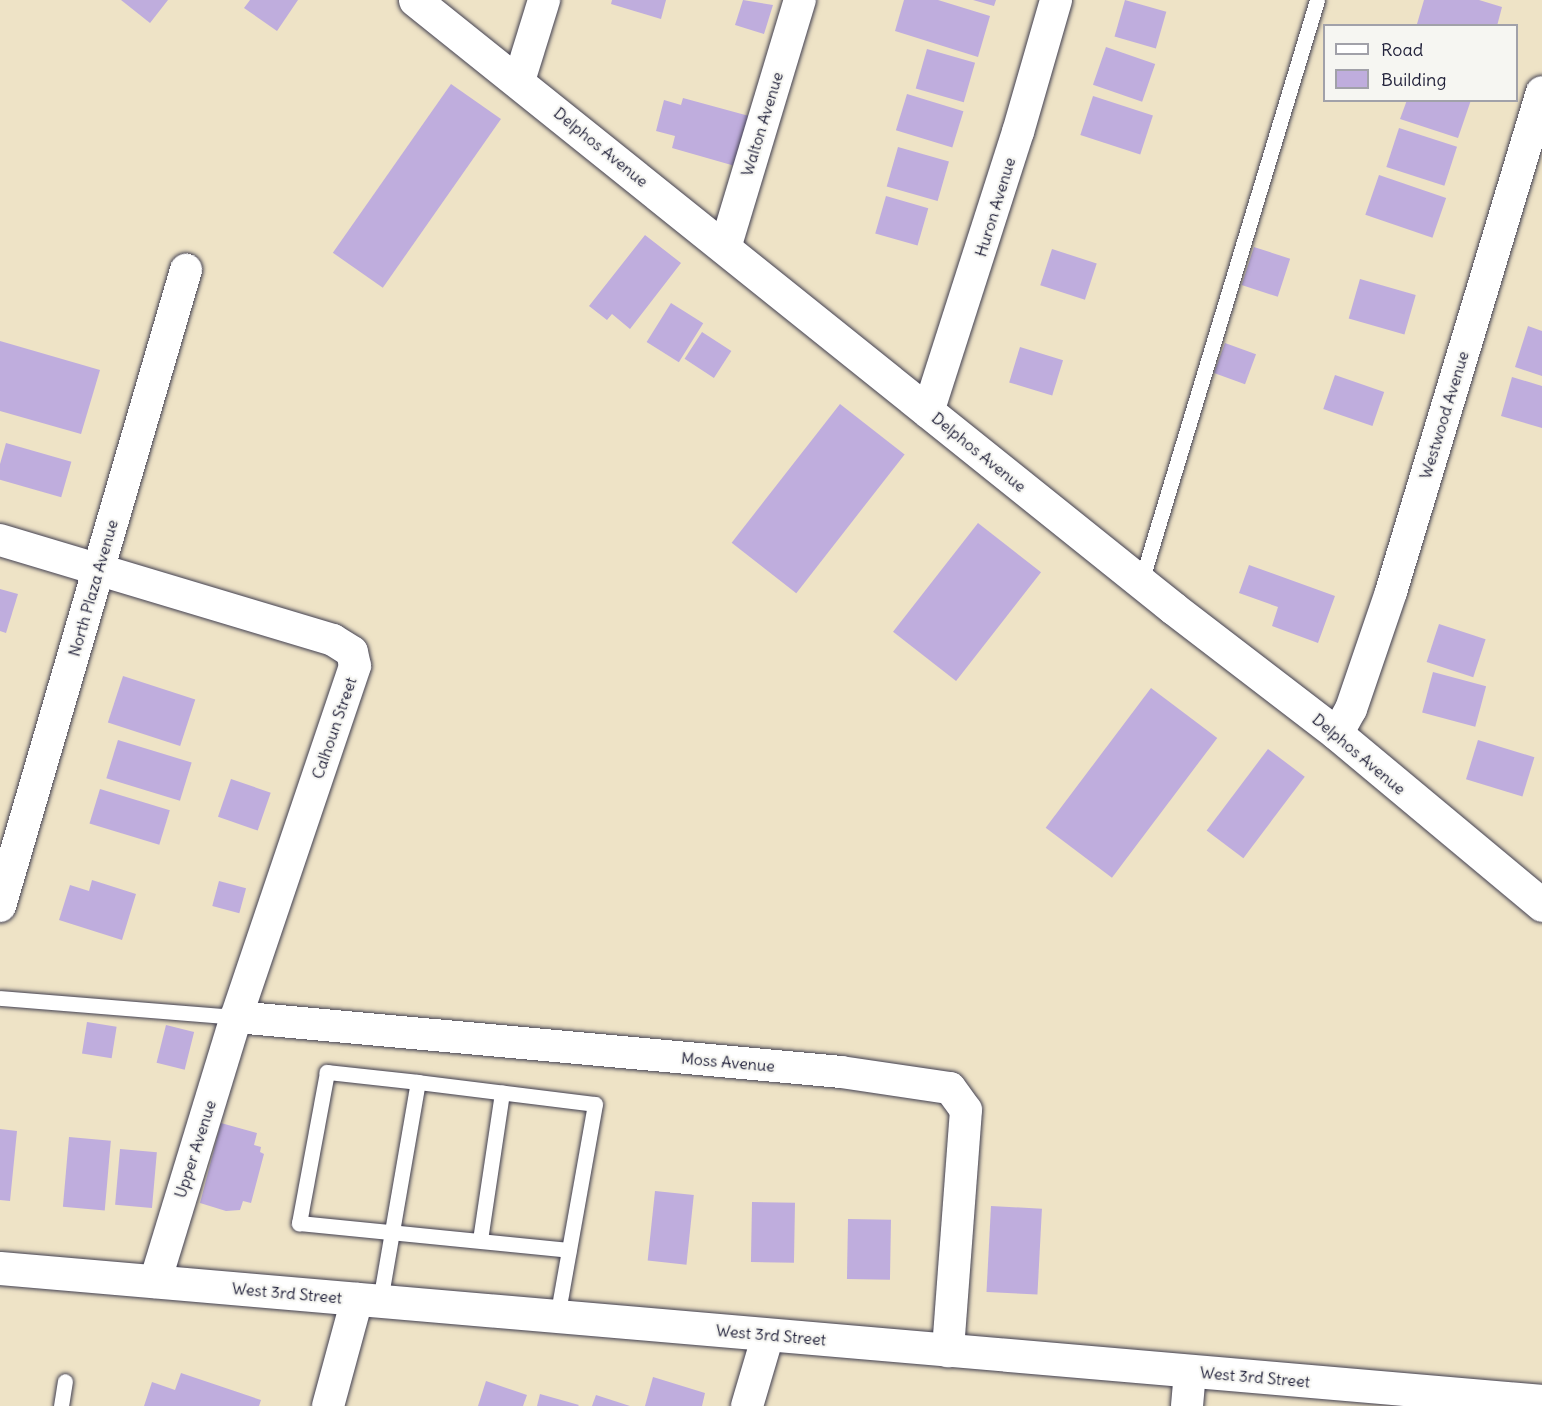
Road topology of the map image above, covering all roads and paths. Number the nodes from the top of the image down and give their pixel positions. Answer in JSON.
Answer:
{"nodes":[{"id":1,"x":415,"y":0,"type":"edge"},
{"id":2,"x":544,"y":0,"type":"edge"},
{"id":3,"x":800,"y":0,"type":"edge"},
{"id":4,"x":1056,"y":0,"type":"edge"},
{"id":5,"x":1317,"y":0,"type":"edge"},
{"id":6,"x":519,"y":81,"type":"junction"},
{"id":7,"x":1542,"y":92,"type":"edge"},
{"id":8,"x":725,"y":248,"type":"junction"},
{"id":9,"x":186,"y":270,"type":"dead end"},
{"id":10,"x":928,"y":412,"type":"junction"},
{"id":11,"x":0,"y":540,"type":"edge"},
{"id":12,"x":99,"y":569,"type":"junction"},
{"id":13,"x":1141,"y":582,"type":"junction"},
{"id":14,"x":1337,"y":734,"type":"junction"},
{"id":15,"x":1542,"y":905,"type":"edge"},
{"id":16,"x":0,"y":906,"type":"edge"},
{"id":17,"x":0,"y":998,"type":"edge"},
{"id":18,"x":237,"y":1017,"type":"junction"},
{"id":19,"x":418,"y":1083,"type":"junction"},
{"id":20,"x":502,"y":1093,"type":"junction"},
{"id":21,"x":392,"y":1232,"type":"junction"},
{"id":22,"x":480,"y":1240,"type":"junction"},
{"id":23,"x":569,"y":1250,"type":"junction"},
{"id":24,"x":0,"y":1268,"type":"edge"},
{"id":25,"x":155,"y":1281,"type":"junction"},
{"id":26,"x":368,"y":1300,"type":"junction"},
{"id":27,"x":557,"y":1317,"type":"junction"},
{"id":28,"x":768,"y":1335,"type":"junction"},
{"id":29,"x":948,"y":1351,"type":"junction"},
{"id":30,"x":1190,"y":1371,"type":"junction"},
{"id":31,"x":65,"y":1381,"type":"dead end"},
{"id":32,"x":1443,"y":1399,"type":"edge"},
{"id":33,"x":1542,"y":1401,"type":"edge"},
{"id":34,"x":61,"y":1406,"type":"edge"},
{"id":35,"x":328,"y":1406,"type":"edge"},
{"id":36,"x":747,"y":1406,"type":"edge"},
{"id":37,"x":1187,"y":1406,"type":"edge"}],
"edges":[{"from":1,"to":6,"type":"main road","name":"Delphos Avenue"},
{"from":2,"to":6,"type":"street"},
{"from":3,"to":8,"type":"street","name":"Walton Avenue"},
{"from":4,"to":10,"type":"street","name":"Huron Avenue"},
{"from":5,"to":13,"type":"lane"},
{"from":6,"to":8,"type":"main road","name":"Delphos Avenue"},
{"from":7,"to":14,"type":"street","name":"Westwood Avenue"},
{"from":8,"to":10,"type":"main road","name":"Delphos Avenue"},
{"from":9,"to":12,"type":"street","name":"North Plaza Avenue"},
{"from":10,"to":13,"type":"main road","name":"Delphos Avenue"},
{"from":11,"to":12,"type":"street","name":"Calhoun Street"},
{"from":12,"to":16,"type":"street","name":"North Plaza Avenue"},
{"from":12,"to":18,"type":"street","name":"Calhoun Street"},
{"from":13,"to":14,"type":"main road","name":"Delphos Avenue"},
{"from":14,"to":15,"type":"main road","name":"Delphos Avenue"},
{"from":17,"to":18,"type":"lane"},
{"from":18,"to":25,"type":"street","name":"Upper Avenue"},
{"from":18,"to":29,"type":"street","name":"Moss Avenue"},
{"from":19,"to":20,"type":"lane"},
{"from":19,"to":21,"type":"lane"},
{"from":19,"to":21,"type":"lane"},
{"from":20,"to":22,"type":"lane"},
{"from":20,"to":23,"type":"lane"},
{"from":21,"to":22,"type":"lane"},
{"from":21,"to":26,"type":"lane"},
{"from":22,"to":23,"type":"lane"},
{"from":23,"to":27,"type":"lane"},
{"from":24,"to":25,"type":"main road","name":"West 3rd Street"},
{"from":25,"to":26,"type":"main road","name":"West 3rd Street"},
{"from":26,"to":27,"type":"main road","name":"West 3rd Street"},
{"from":26,"to":35,"type":"street"},
{"from":27,"to":28,"type":"main road","name":"West 3rd Street"},
{"from":28,"to":29,"type":"main road","name":"West 3rd Street"},
{"from":28,"to":36,"type":"street"},
{"from":29,"to":30,"type":"main road","name":"West 3rd Street"},
{"from":30,"to":32,"type":"main road","name":"West 3rd Street"},
{"from":30,"to":37,"type":"street"},
{"from":31,"to":34,"type":"lane"},
{"from":32,"to":33,"type":"main road","name":"West 3rd Street"}]}
